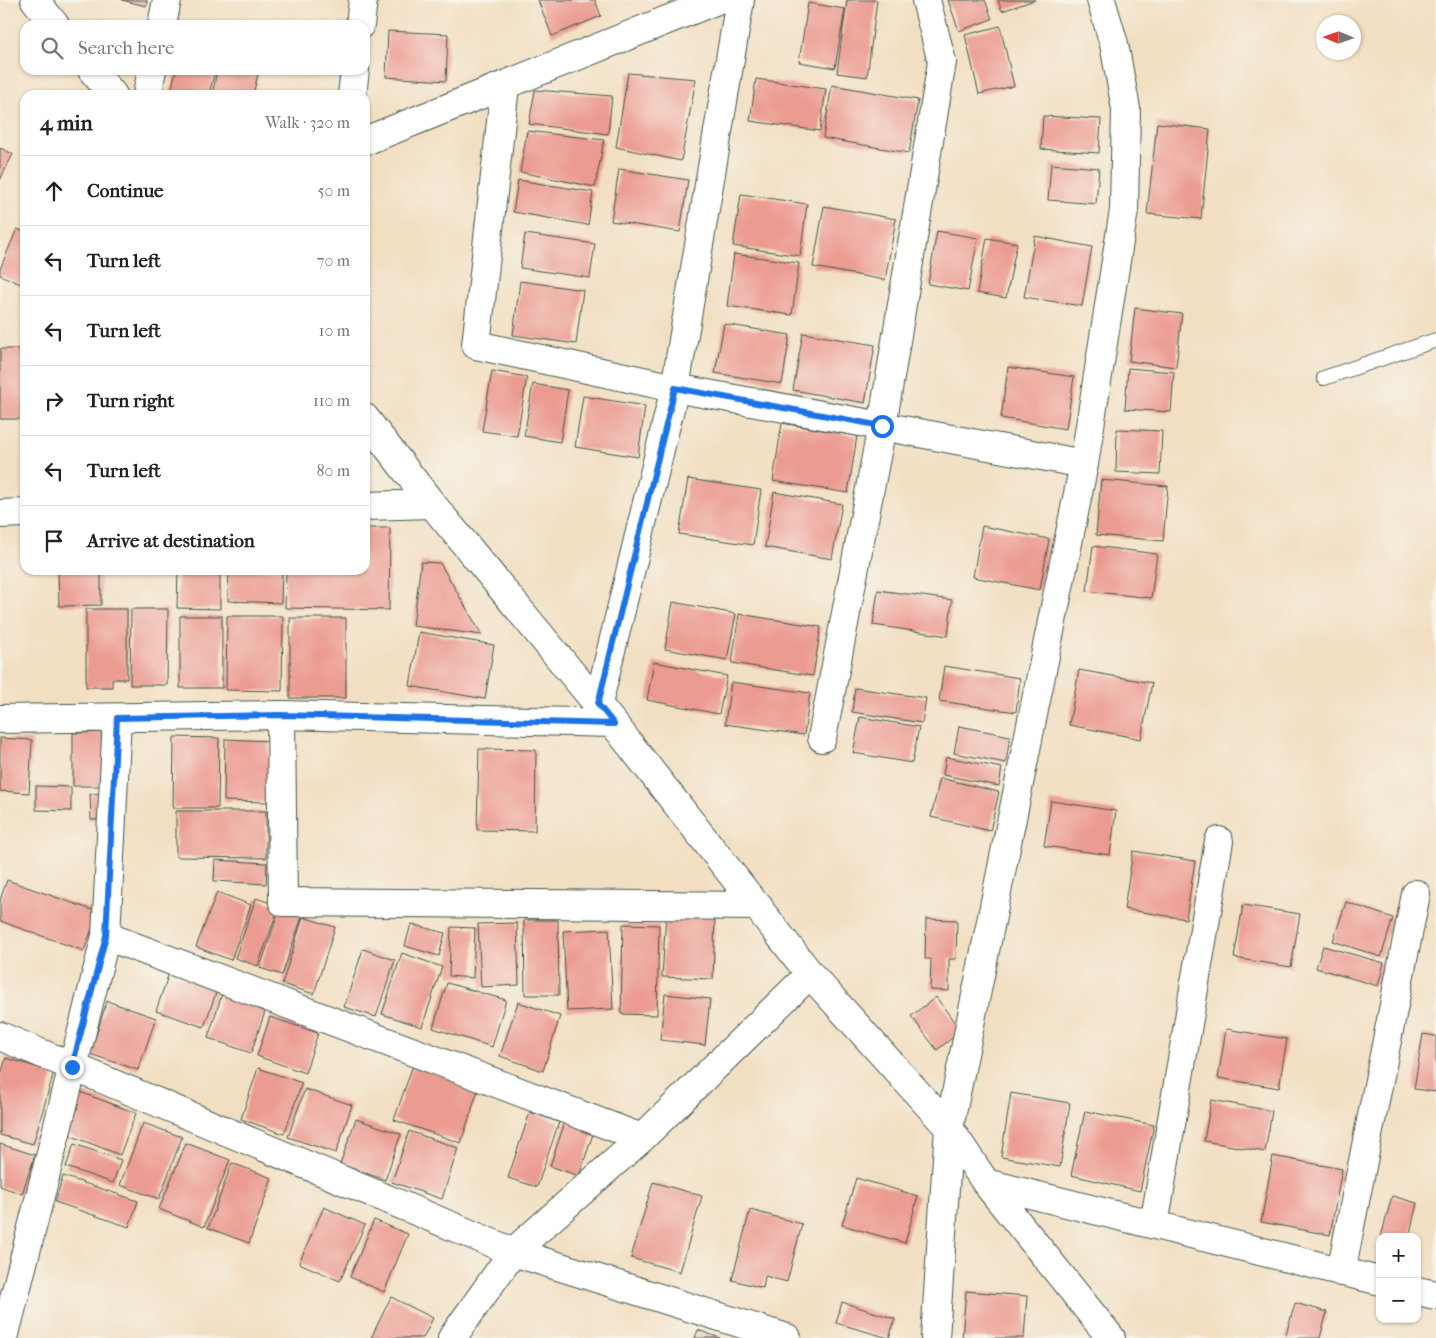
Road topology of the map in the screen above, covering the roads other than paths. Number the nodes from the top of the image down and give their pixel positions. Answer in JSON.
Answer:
{"nodes":[{"id":1,"x":35,"y":0,"type":"edge"},
{"id":2,"x":167,"y":0,"type":"edge"},
{"id":3,"x":363,"y":0,"type":"edge"},
{"id":4,"x":717,"y":0,"type":"edge"},
{"id":5,"x":740,"y":0,"type":"edge"},
{"id":6,"x":926,"y":0,"type":"edge"},
{"id":7,"x":1101,"y":0,"type":"edge"},
{"id":8,"x":51,"y":20,"type":"edge"},
{"id":9,"x":163,"y":20,"type":"edge"},
{"id":10,"x":361,"y":20,"type":"edge"},
{"id":11,"x":96,"y":75,"type":"edge"},
{"id":12,"x":151,"y":75,"type":"edge"},
{"id":13,"x":354,"y":75,"type":"edge"},
{"id":14,"x":505,"y":86,"type":"junction"},
{"id":15,"x":109,"y":90,"type":"edge"},
{"id":16,"x":148,"y":90,"type":"edge"},
{"id":17,"x":353,"y":90,"type":"edge"},
{"id":18,"x":370,"y":138,"type":"edge"},
{"id":19,"x":1436,"y":340,"type":"edge"},
{"id":20,"x":1324,"y":378,"type":"dead end"},
{"id":21,"x":675,"y":388,"type":"junction"},
{"id":22,"x":370,"y":424,"type":"edge"},
{"id":23,"x":882,"y":426,"type":"junction"},
{"id":24,"x":1084,"y":464,"type":"junction"},
{"id":25,"x":432,"y":504,"type":"junction"},
{"id":26,"x":370,"y":506,"type":"edge"},
{"id":27,"x":20,"y":513,"type":"edge"},
{"id":28,"x":0,"y":514,"type":"edge"},
{"id":29,"x":606,"y":714,"type":"junction"},
{"id":30,"x":281,"y":715,"type":"junction"},
{"id":31,"x":117,"y":718,"type":"junction"},
{"id":32,"x":0,"y":719,"type":"edge"},
{"id":33,"x":822,"y":738,"type":"dead end"},
{"id":34,"x":1219,"y":841,"type":"dead end"},
{"id":35,"x":1416,"y":894,"type":"dead end"},
{"id":36,"x":759,"y":906,"type":"junction"},
{"id":37,"x":106,"y":936,"type":"junction"},
{"id":38,"x":810,"y":974,"type":"junction"},
{"id":39,"x":0,"y":1036,"type":"edge"},
{"id":40,"x":72,"y":1067,"type":"junction"},
{"id":41,"x":949,"y":1128,"type":"junction"},
{"id":42,"x":642,"y":1138,"type":"junction"},
{"id":43,"x":986,"y":1182,"type":"junction"},
{"id":44,"x":1154,"y":1225,"type":"junction"},
{"id":45,"x":513,"y":1252,"type":"junction"},
{"id":46,"x":1341,"y":1272,"type":"junction"},
{"id":47,"x":1376,"y":1280,"type":"edge"},
{"id":48,"x":1421,"y":1292,"type":"edge"},
{"id":49,"x":1436,"y":1296,"type":"edge"},
{"id":50,"x":4,"y":1338,"type":"edge"},
{"id":51,"x":452,"y":1338,"type":"edge"},
{"id":52,"x":788,"y":1338,"type":"edge"},
{"id":53,"x":936,"y":1338,"type":"edge"},
{"id":54,"x":1111,"y":1338,"type":"edge"}],
"edges":[{"from":1,"to":8,"type":"street"},
{"from":2,"to":9,"type":"street"},
{"from":3,"to":10,"type":"street"},
{"from":4,"to":14,"type":"street"},
{"from":5,"to":21,"type":"street"},
{"from":6,"to":23,"type":"street"},
{"from":7,"to":24,"type":"street"},
{"from":11,"to":15,"type":"street"},
{"from":12,"to":16,"type":"street"},
{"from":13,"to":17,"type":"street"},
{"from":14,"to":18,"type":"street"},
{"from":14,"to":21,"type":"street"},
{"from":19,"to":20,"type":"lane"},
{"from":21,"to":23,"type":"street"},
{"from":21,"to":29,"type":"street"},
{"from":22,"to":25,"type":"street"},
{"from":23,"to":24,"type":"street"},
{"from":23,"to":33,"type":"street"},
{"from":24,"to":41,"type":"street"},
{"from":25,"to":26,"type":"street"},
{"from":25,"to":29,"type":"street"},
{"from":27,"to":28,"type":"street"},
{"from":29,"to":30,"type":"street"},
{"from":29,"to":36,"type":"street"},
{"from":30,"to":31,"type":"street"},
{"from":30,"to":36,"type":"street"},
{"from":31,"to":32,"type":"street"},
{"from":31,"to":37,"type":"street"},
{"from":34,"to":44,"type":"street"},
{"from":35,"to":46,"type":"street"},
{"from":36,"to":38,"type":"street"},
{"from":37,"to":40,"type":"street"},
{"from":37,"to":42,"type":"street"},
{"from":38,"to":41,"type":"street"},
{"from":38,"to":42,"type":"street"},
{"from":39,"to":40,"type":"street"},
{"from":40,"to":45,"type":"street"},
{"from":40,"to":50,"type":"street"},
{"from":41,"to":43,"type":"street"},
{"from":41,"to":53,"type":"street"},
{"from":42,"to":45,"type":"street"},
{"from":43,"to":44,"type":"street"},
{"from":43,"to":54,"type":"street"},
{"from":44,"to":46,"type":"street"},
{"from":45,"to":51,"type":"street"},
{"from":45,"to":52,"type":"street"},
{"from":46,"to":47,"type":"street"},
{"from":48,"to":49,"type":"street"}]}
